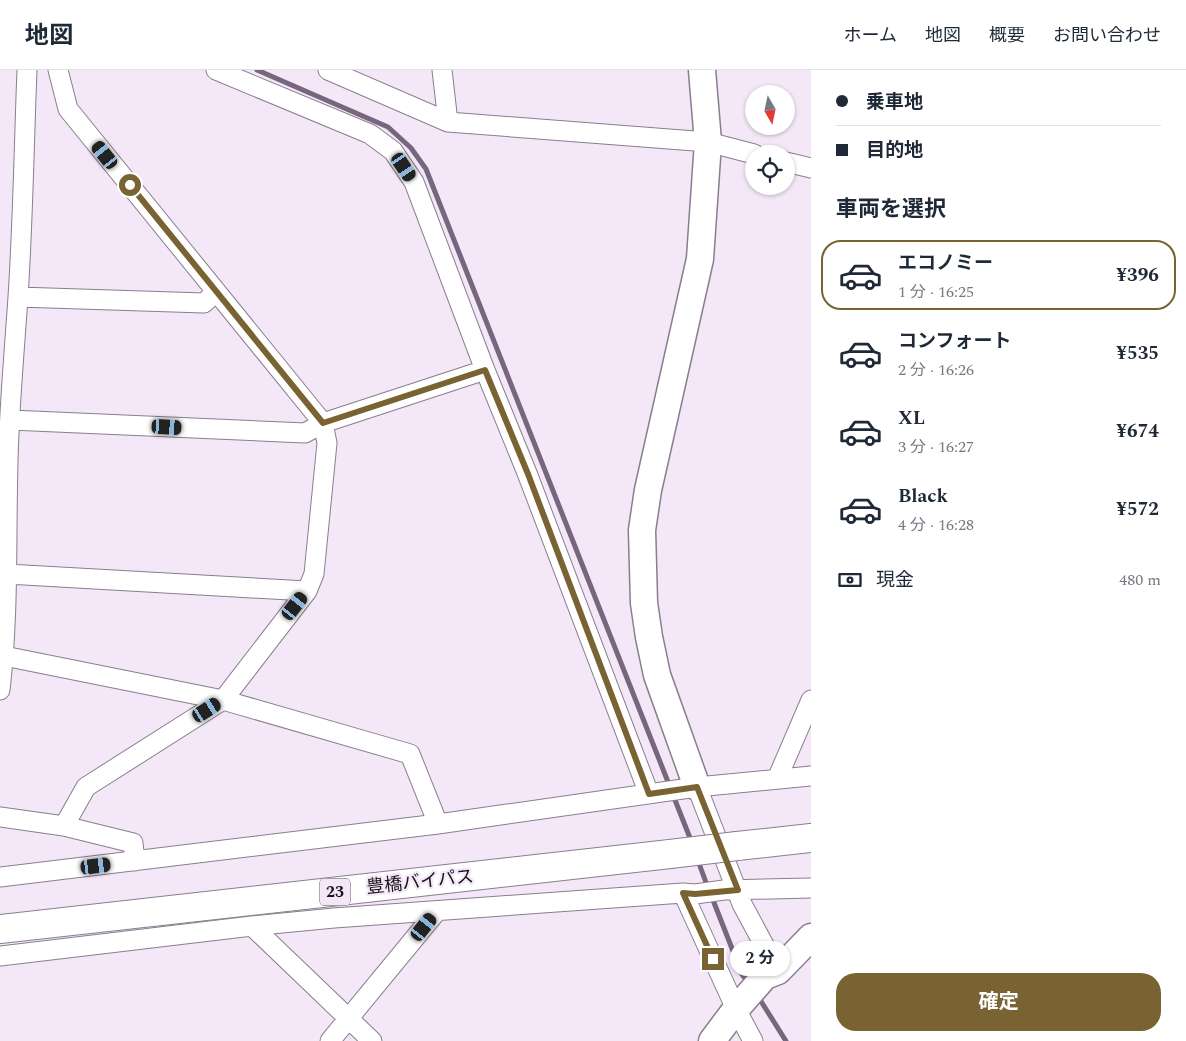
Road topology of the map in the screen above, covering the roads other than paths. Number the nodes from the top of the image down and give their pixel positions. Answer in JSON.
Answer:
{"nodes":[{"id":1,"x":27,"y":70,"type":"edge"},
{"id":2,"x":58,"y":70,"type":"edge"},
{"id":3,"x":216,"y":70,"type":"edge"},
{"id":4,"x":328,"y":70,"type":"edge"},
{"id":5,"x":442,"y":70,"type":"edge"},
{"id":6,"x":702,"y":70,"type":"edge"},
{"id":7,"x":448,"y":122,"type":"junction"},
{"id":8,"x":708,"y":142,"type":"junction"},
{"id":9,"x":745,"y":152,"type":"edge"},
{"id":10,"x":795,"y":164,"type":"edge"},
{"id":11,"x":811,"y":168,"type":"edge"},
{"id":12,"x":216,"y":292,"type":"junction"},
{"id":13,"x":18,"y":297,"type":"junction"},
{"id":14,"x":7,"y":339,"type":"edge"},
{"id":15,"x":485,"y":370,"type":"junction"},
{"id":16,"x":323,"y":423,"type":"junction"},
{"id":17,"x":6,"y":430,"type":"edge"},
{"id":18,"x":7,"y":574,"type":"junction"},
{"id":19,"x":307,"y":591,"type":"junction"},
{"id":20,"x":4,"y":656,"type":"junction"},
{"id":21,"x":0,"y":690,"type":"edge"},
{"id":22,"x":223,"y":700,"type":"junction"},
{"id":23,"x":811,"y":700,"type":"edge"},
{"id":24,"x":811,"y":776,"type":"edge"},
{"id":25,"x":777,"y":779,"type":"junction"},
{"id":26,"x":692,"y":787,"type":"junction"},
{"id":27,"x":655,"y":793,"type":"junction"},
{"id":28,"x":0,"y":817,"type":"edge"},
{"id":29,"x":438,"y":824,"type":"junction"},
{"id":30,"x":64,"y":826,"type":"junction"},
{"id":31,"x":811,"y":838,"type":"edge"},
{"id":32,"x":135,"y":861,"type":"junction"},
{"id":33,"x":0,"y":877,"type":"edge"},
{"id":34,"x":811,"y":888,"type":"edge"},
{"id":35,"x":731,"y":890,"type":"junction"},
{"id":36,"x":689,"y":893,"type":"junction"},
{"id":37,"x":437,"y":911,"type":"junction"},
{"id":38,"x":252,"y":926,"type":"junction"},
{"id":39,"x":0,"y":929,"type":"edge"},
{"id":40,"x":811,"y":937,"type":"edge"},
{"id":41,"x":0,"y":956,"type":"edge"},
{"id":42,"x":771,"y":974,"type":"junction"},
{"id":43,"x":740,"y":1005,"type":"junction"},
{"id":44,"x":349,"y":1019,"type":"junction"},
{"id":45,"x":330,"y":1041,"type":"edge"},
{"id":46,"x":372,"y":1041,"type":"edge"},
{"id":47,"x":712,"y":1041,"type":"edge"},
{"id":48,"x":753,"y":1041,"type":"edge"}],
"edges":[{"from":1,"to":13,"type":"street"},
{"from":2,"to":12,"type":"street"},
{"from":3,"to":15,"type":"street"},
{"from":4,"to":7,"type":"street"},
{"from":5,"to":7,"type":"street"},
{"from":6,"to":8,"type":"street"},
{"from":7,"to":8,"type":"street"},
{"from":8,"to":9,"type":"street"},
{"from":8,"to":26,"type":"street"},
{"from":10,"to":11,"type":"street"},
{"from":12,"to":13,"type":"street"},
{"from":12,"to":16,"type":"street"},
{"from":13,"to":14,"type":"street"},
{"from":14,"to":17,"type":"street"},
{"from":15,"to":16,"type":"street"},
{"from":15,"to":27,"type":"street"},
{"from":16,"to":17,"type":"street"},
{"from":16,"to":19,"type":"street"},
{"from":17,"to":18,"type":"street"},
{"from":18,"to":19,"type":"street"},
{"from":18,"to":20,"type":"street"},
{"from":19,"to":22,"type":"street"},
{"from":20,"to":21,"type":"street"},
{"from":20,"to":22,"type":"street"},
{"from":22,"to":29,"type":"street"},
{"from":22,"to":30,"type":"street"},
{"from":23,"to":25,"type":"street"},
{"from":24,"to":25,"type":"street"},
{"from":25,"to":26,"type":"street"},
{"from":26,"to":27,"type":"street"},
{"from":26,"to":35,"type":"street"},
{"from":27,"to":29,"type":"street"},
{"from":28,"to":30,"type":"street"},
{"from":29,"to":32,"type":"street"},
{"from":30,"to":32,"type":"street"},
{"from":31,"to":39,"type":"highway","name":"豊橋バイパス","number":"23","bridge":true},
{"from":32,"to":33,"type":"street"},
{"from":34,"to":35,"type":"street"},
{"from":35,"to":36,"type":"street"},
{"from":35,"to":42,"type":"street"},
{"from":36,"to":37,"type":"street"},
{"from":36,"to":43,"type":"street"},
{"from":37,"to":38,"type":"street"},
{"from":37,"to":44,"type":"street"},
{"from":38,"to":41,"type":"street"},
{"from":38,"to":44,"type":"street"},
{"from":40,"to":42,"type":"street"},
{"from":42,"to":43,"type":"street"},
{"from":43,"to":47,"type":"street"},
{"from":43,"to":48,"type":"street"},
{"from":44,"to":45,"type":"street"},
{"from":44,"to":46,"type":"street"}]}
